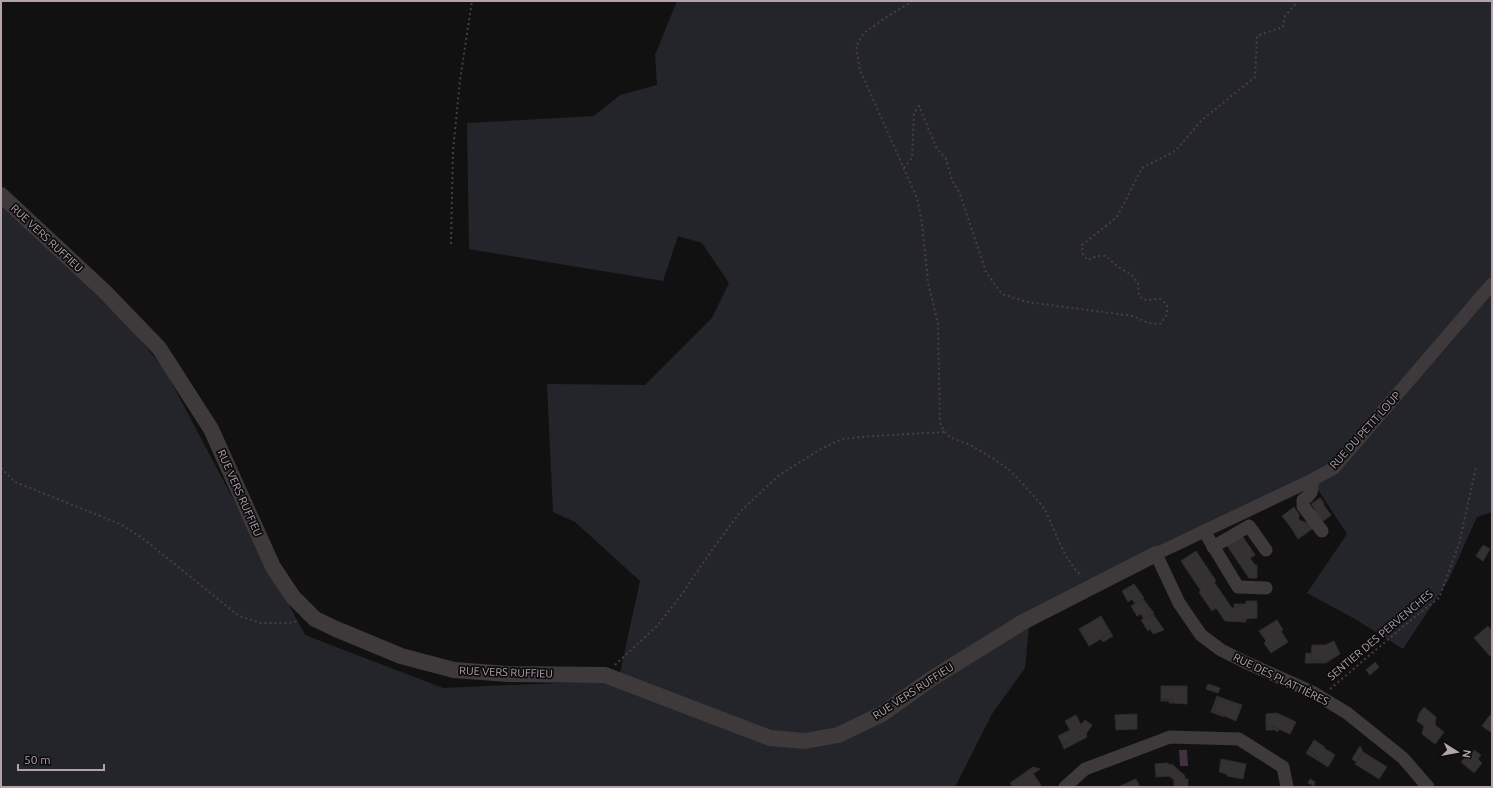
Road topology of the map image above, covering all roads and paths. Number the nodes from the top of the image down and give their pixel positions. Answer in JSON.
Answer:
{"nodes":[{"id":1,"x":472,"y":1,"type":"edge"},
{"id":2,"x":913,"y":1,"type":"edge"},
{"id":3,"x":1298,"y":1,"type":"edge"},
{"id":4,"x":1427,"y":1,"type":"edge"},
{"id":5,"x":1444,"y":1,"type":"edge"},
{"id":6,"x":904,"y":168,"type":"junction"},
{"id":7,"x":1,"y":195,"type":"edge"},
{"id":8,"x":452,"y":244,"type":"dead end"},
{"id":9,"x":1492,"y":284,"type":"edge"},
{"id":10,"x":944,"y":432,"type":"junction"},
{"id":11,"x":1476,"y":467,"type":"dead end"},
{"id":12,"x":1,"y":468,"type":"edge"},
{"id":13,"x":1312,"y":480,"type":"junction"},
{"id":14,"x":1204,"y":531,"type":"junction"},
{"id":15,"x":1322,"y":531,"type":"dead end"},
{"id":16,"x":1213,"y":547,"type":"junction"},
{"id":17,"x":1266,"y":550,"type":"dead end"},
{"id":18,"x":1156,"y":554,"type":"junction"},
{"id":19,"x":1093,"y":586,"type":"junction"},
{"id":20,"x":1266,"y":588,"type":"dead end"},
{"id":21,"x":315,"y":619,"type":"junction"},
{"id":22,"x":605,"y":675,"type":"junction"},
{"id":23,"x":1322,"y":698,"type":"junction"},
{"id":24,"x":1065,"y":787,"type":"edge"},
{"id":25,"x":1287,"y":787,"type":"edge"},
{"id":26,"x":1428,"y":787,"type":"edge"}],
"edges":[{"from":1,"to":8,"type":"path"},
{"from":2,"to":6,"type":"path"},
{"from":3,"to":6,"type":"path"},
{"from":4,"to":5,"type":"path"},
{"from":6,"to":10,"type":"path"},
{"from":7,"to":21,"type":"street","name":"RUE VERS RUFFIEU"},
{"from":9,"to":13,"type":"street","name":"RUE DU PETIT LOUP"},
{"from":10,"to":19,"type":"path"},
{"from":10,"to":22,"type":"path"},
{"from":11,"to":23,"type":"path","name":"SENTIER DES PERVENCHES"},
{"from":12,"to":21,"type":"path"},
{"from":13,"to":14,"type":"street","name":"RUE DU PETIT LOUP"},
{"from":13,"to":15,"type":"street"},
{"from":14,"to":16,"type":"street"},
{"from":14,"to":18,"type":"street","name":"RUE DU PETIT LOUP"},
{"from":16,"to":17,"type":"street"},
{"from":16,"to":20,"type":"street"},
{"from":18,"to":19,"type":"street","name":"RUE VERS RUFFIEU"},
{"from":18,"to":23,"type":"street","name":"RUE DES PLATTIÈRES"},
{"from":19,"to":22,"type":"street","name":"RUE VERS RUFFIEU"},
{"from":21,"to":22,"type":"street","name":"RUE VERS RUFFIEU"},
{"from":23,"to":26,"type":"street","name":"RUE DES PLATTIÈRES"},
{"from":24,"to":25,"type":"street"}]}
